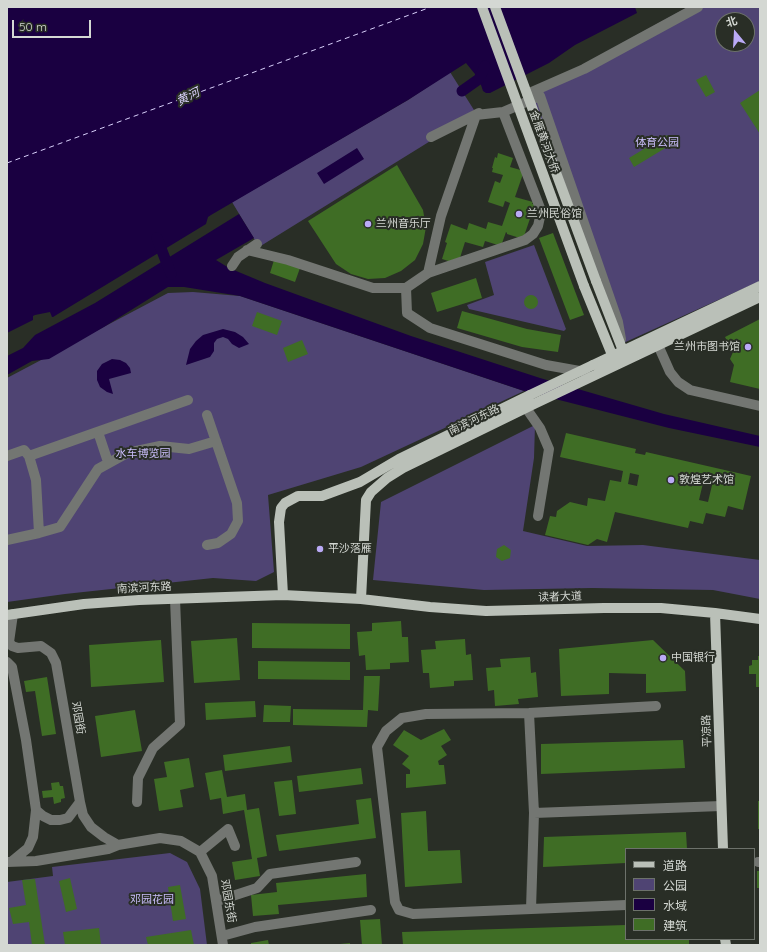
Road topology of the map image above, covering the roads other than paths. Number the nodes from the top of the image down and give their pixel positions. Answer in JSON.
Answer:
{"nodes":[{"id":1,"x":482,"y":7,"type":"edge"},
{"id":2,"x":495,"y":7,"type":"edge"},
{"id":3,"x":698,"y":7,"type":"edge"},
{"id":4,"x":503,"y":112,"type":"junction"},
{"id":5,"x":476,"y":114,"type":"junction"},
{"id":6,"x":431,"y":137,"type":"dead end"},
{"id":7,"x":257,"y":244,"type":"dead end"},
{"id":8,"x":247,"y":250,"type":"junction"},
{"id":9,"x":232,"y":266,"type":"dead end"},
{"id":10,"x":428,"y":273,"type":"junction"},
{"id":11,"x":760,"y":286,"type":"edge"},
{"id":12,"x":406,"y":288,"type":"junction"},
{"id":13,"x":760,"y":297,"type":"edge"},
{"id":14,"x":658,"y":345,"type":"junction"},
{"id":15,"x":625,"y":356,"type":"junction"},
{"id":16,"x":614,"y":361,"type":"junction"},
{"id":17,"x":595,"y":369,"type":"junction"},
{"id":18,"x":188,"y":400,"type":"dead end"},
{"id":19,"x":530,"y":402,"type":"junction"},
{"id":20,"x":760,"y":406,"type":"edge"},
{"id":21,"x":208,"y":415,"type":"dead end"},
{"id":22,"x":98,"y":432,"type":"junction"},
{"id":23,"x":216,"y":441,"type":"junction"},
{"id":24,"x":7,"y":456,"type":"edge"},
{"id":25,"x":29,"y":456,"type":"junction"},
{"id":26,"x":108,"y":462,"type":"junction"},
{"id":27,"x":538,"y":516,"type":"dead end"},
{"id":28,"x":39,"y":533,"type":"junction"},
{"id":29,"x":7,"y":540,"type":"edge"},
{"id":30,"x":207,"y":545,"type":"dead end"},
{"id":31,"x":283,"y":595,"type":"junction"},
{"id":32,"x":175,"y":599,"type":"junction"},
{"id":33,"x":361,"y":599,"type":"junction"},
{"id":34,"x":716,"y":613,"type":"junction"},
{"id":35,"x":10,"y":614,"type":"edge"},
{"id":36,"x":760,"y":619,"type":"edge"},
{"id":37,"x":7,"y":662,"type":"edge"},
{"id":38,"x":656,"y":706,"type":"dead end"},
{"id":39,"x":529,"y":713,"type":"junction"},
{"id":40,"x":80,"y":802,"type":"junction"},
{"id":41,"x":137,"y":802,"type":"dead end"},
{"id":42,"x":721,"y":806,"type":"junction"},
{"id":43,"x":36,"y":810,"type":"junction"},
{"id":44,"x":534,"y":813,"type":"junction"},
{"id":45,"x":118,"y":845,"type":"junction"},
{"id":46,"x":235,"y":846,"type":"dead end"},
{"id":47,"x":723,"y":848,"type":"edge"},
{"id":48,"x":200,"y":852,"type":"junction"},
{"id":49,"x":9,"y":862,"type":"edge"},
{"id":50,"x":356,"y":862,"type":"dead end"},
{"id":51,"x":217,"y":901,"type":"junction"},
{"id":52,"x":625,"y":906,"type":"edge"},
{"id":53,"x":531,"y":909,"type":"junction"},
{"id":54,"x":372,"y":910,"type":"dead end"},
{"id":55,"x":223,"y":940,"type":"edge"}],
"edges":[{"from":1,"to":16,"type":"main road","name":"金雁黄河大侨","bridge":true},
{"from":2,"to":15,"type":"main road","name":"金雁黄河大侨","bridge":true},
{"from":3,"to":5,"type":"street"},
{"from":4,"to":5,"type":"street"},
{"from":4,"to":10,"type":"street"},
{"from":4,"to":15,"type":"street"},
{"from":5,"to":6,"type":"street"},
{"from":5,"to":10,"type":"street"},
{"from":7,"to":8,"type":"street"},
{"from":8,"to":9,"type":"street"},
{"from":8,"to":12,"type":"street"},
{"from":10,"to":12,"type":"street"},
{"from":11,"to":15,"type":"main road","name":"南滨河东路"},
{"from":12,"to":17,"type":"street"},
{"from":13,"to":14,"type":"main road","name":"南滨河东路"},
{"from":14,"to":15,"type":"main road","name":"南滨河东路"},
{"from":14,"to":20,"type":"street"},
{"from":15,"to":16,"type":"main road","name":"南滨河东路"},
{"from":16,"to":17,"type":"main road","name":"南滨河东路"},
{"from":17,"to":19,"type":"main road","name":"南滨河东路","bridge":true},
{"from":18,"to":22,"type":"street"},
{"from":19,"to":27,"type":"street"},
{"from":19,"to":31,"type":"main road","name":"南滨河东路"},
{"from":19,"to":33,"type":"main road","name":"南滨河东路"},
{"from":21,"to":23,"type":"street"},
{"from":22,"to":25,"type":"street"},
{"from":22,"to":26,"type":"street"},
{"from":23,"to":26,"type":"street"},
{"from":23,"to":30,"type":"street"},
{"from":24,"to":25,"type":"street"},
{"from":25,"to":28,"type":"street"},
{"from":26,"to":28,"type":"street"},
{"from":28,"to":29,"type":"street"},
{"from":31,"to":32,"type":"main road","name":"南滨河东路"},
{"from":31,"to":33,"type":"main road","name":"南滨河东路"},
{"from":32,"to":35,"type":"main road","name":"南滨河东路"},
{"from":32,"to":41,"type":"street"},
{"from":33,"to":34,"type":"main road","name":"读者大道"},
{"from":34,"to":36,"type":"main road","name":"读者大道"},
{"from":34,"to":42,"type":"main road","name":"平凉路"},
{"from":35,"to":40,"type":"street","name":"邓园街"},
{"from":37,"to":43,"type":"street"},
{"from":38,"to":39,"type":"street"},
{"from":39,"to":44,"type":"street"},
{"from":39,"to":53,"type":"street"},
{"from":40,"to":43,"type":"street"},
{"from":40,"to":45,"type":"street","name":"邓园街"},
{"from":42,"to":44,"type":"street"},
{"from":42,"to":47,"type":"main road","name":"平凉路"},
{"from":43,"to":49,"type":"street"},
{"from":44,"to":53,"type":"street"},
{"from":45,"to":48,"type":"street"},
{"from":45,"to":49,"type":"street"},
{"from":46,"to":48,"type":"street"},
{"from":48,"to":51,"type":"street","name":"邓园东街"},
{"from":50,"to":51,"type":"street"},
{"from":51,"to":55,"type":"street","name":"邓园东街"},
{"from":52,"to":53,"type":"street"},
{"from":54,"to":55,"type":"street"}]}
